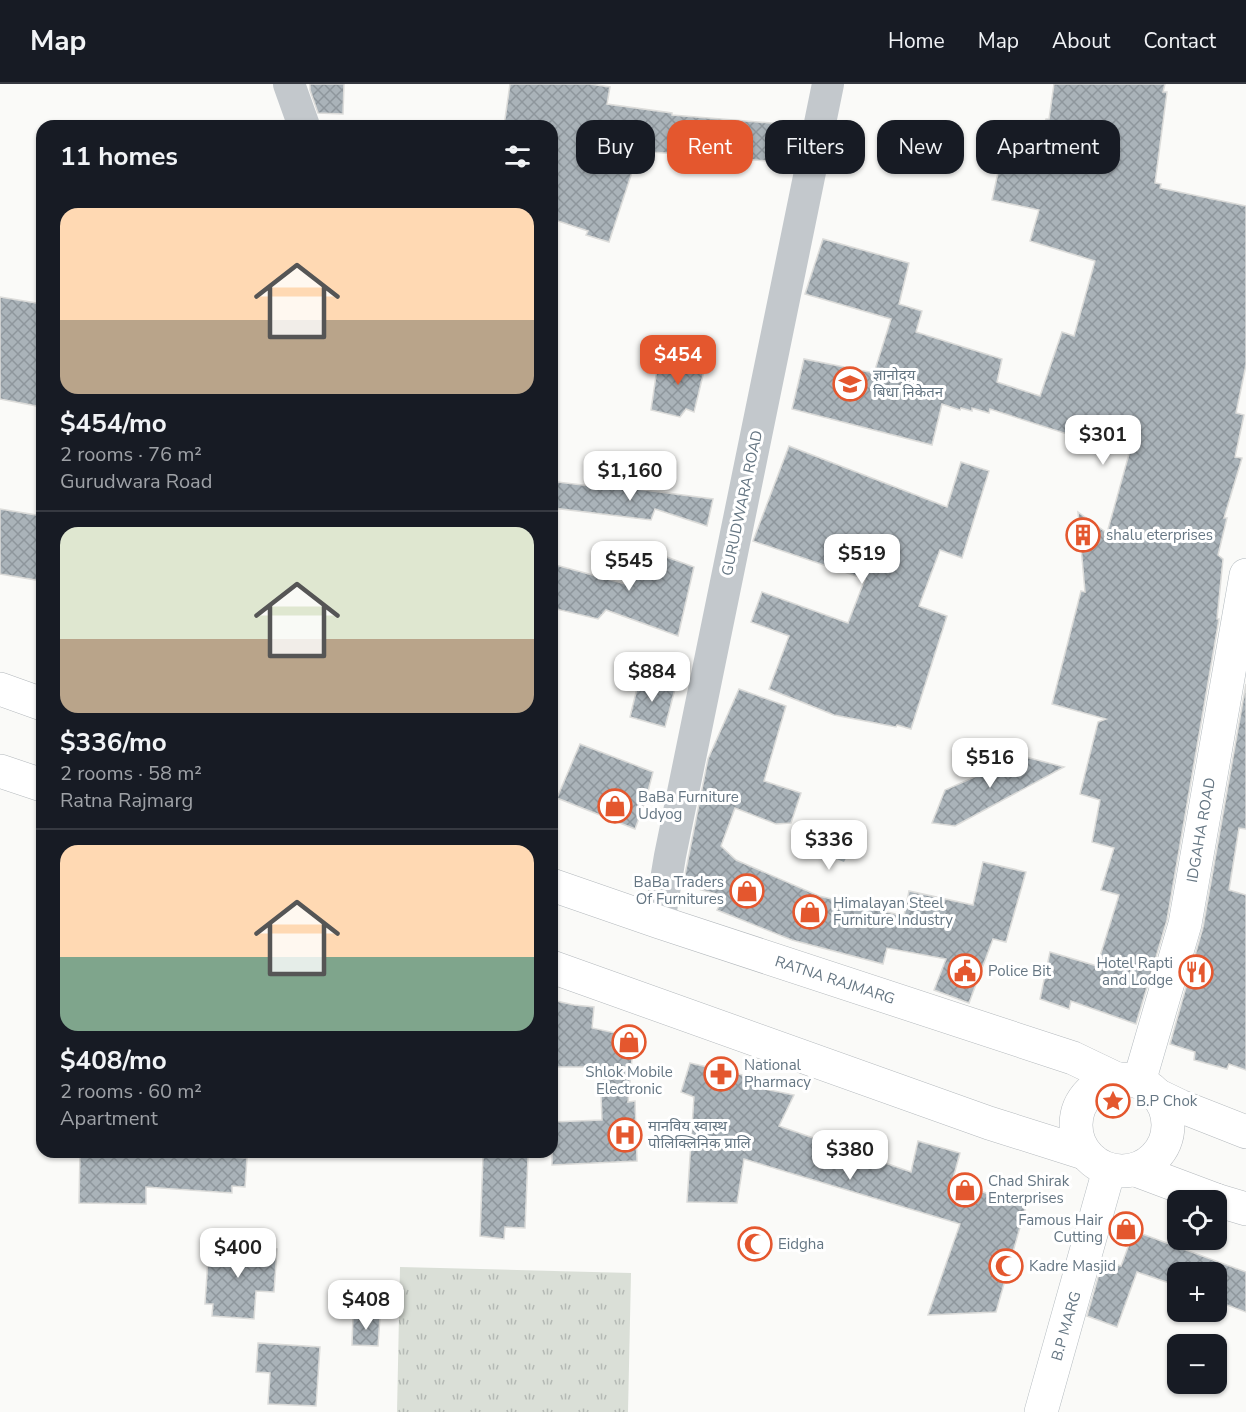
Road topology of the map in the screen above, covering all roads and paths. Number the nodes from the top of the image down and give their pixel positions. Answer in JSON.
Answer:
{"nodes":[{"id":1,"x":289,"y":84,"type":"edge"},
{"id":2,"x":828,"y":84,"type":"edge"},
{"id":3,"x":302,"y":120,"type":"edge"},
{"id":4,"x":1246,"y":575,"type":"edge"},
{"id":5,"x":0,"y":689,"type":"edge"},
{"id":6,"x":36,"y":702,"type":"edge"},
{"id":7,"x":0,"y":771,"type":"edge"},
{"id":8,"x":36,"y":783,"type":"edge"},
{"id":9,"x":558,"y":887,"type":"edge"},
{"id":10,"x":659,"y":922,"type":"junction"},
{"id":11,"x":558,"y":969,"type":"edge"},
{"id":12,"x":1138,"y":1085,"type":"junction"},
{"id":13,"x":1246,"y":1132,"type":"edge"},
{"id":14,"x":1110,"y":1164,"type":"junction"},
{"id":15,"x":1187,"y":1190,"type":"edge"},
{"id":16,"x":1227,"y":1203,"type":"edge"},
{"id":17,"x":1246,"y":1209,"type":"edge"},
{"id":18,"x":1041,"y":1412,"type":"edge"}],
"edges":[{"from":1,"to":3,"type":"street"},
{"from":2,"to":10,"type":"street","name":"GURUDWARA ROAD"},
{"from":4,"to":12,"type":"main road","name":"IDGAHA ROAD"},
{"from":5,"to":6,"type":"main road"},
{"from":7,"to":8,"type":"main road"},
{"from":9,"to":10,"type":"main road","name":"RATNA RAJMARG"},
{"from":10,"to":12,"type":"main road","name":"RATNA RAJMARG"},
{"from":11,"to":14,"type":"main road"},
{"from":12,"to":13,"type":"main road","name":"RATNA RAJMARG"},
{"from":12,"to":14,"type":"main road"},
{"from":12,"to":14,"type":"main road"},
{"from":14,"to":15,"type":"main road"},
{"from":14,"to":18,"type":"main road","name":"B.P MARG"},
{"from":16,"to":17,"type":"main road"}]}
